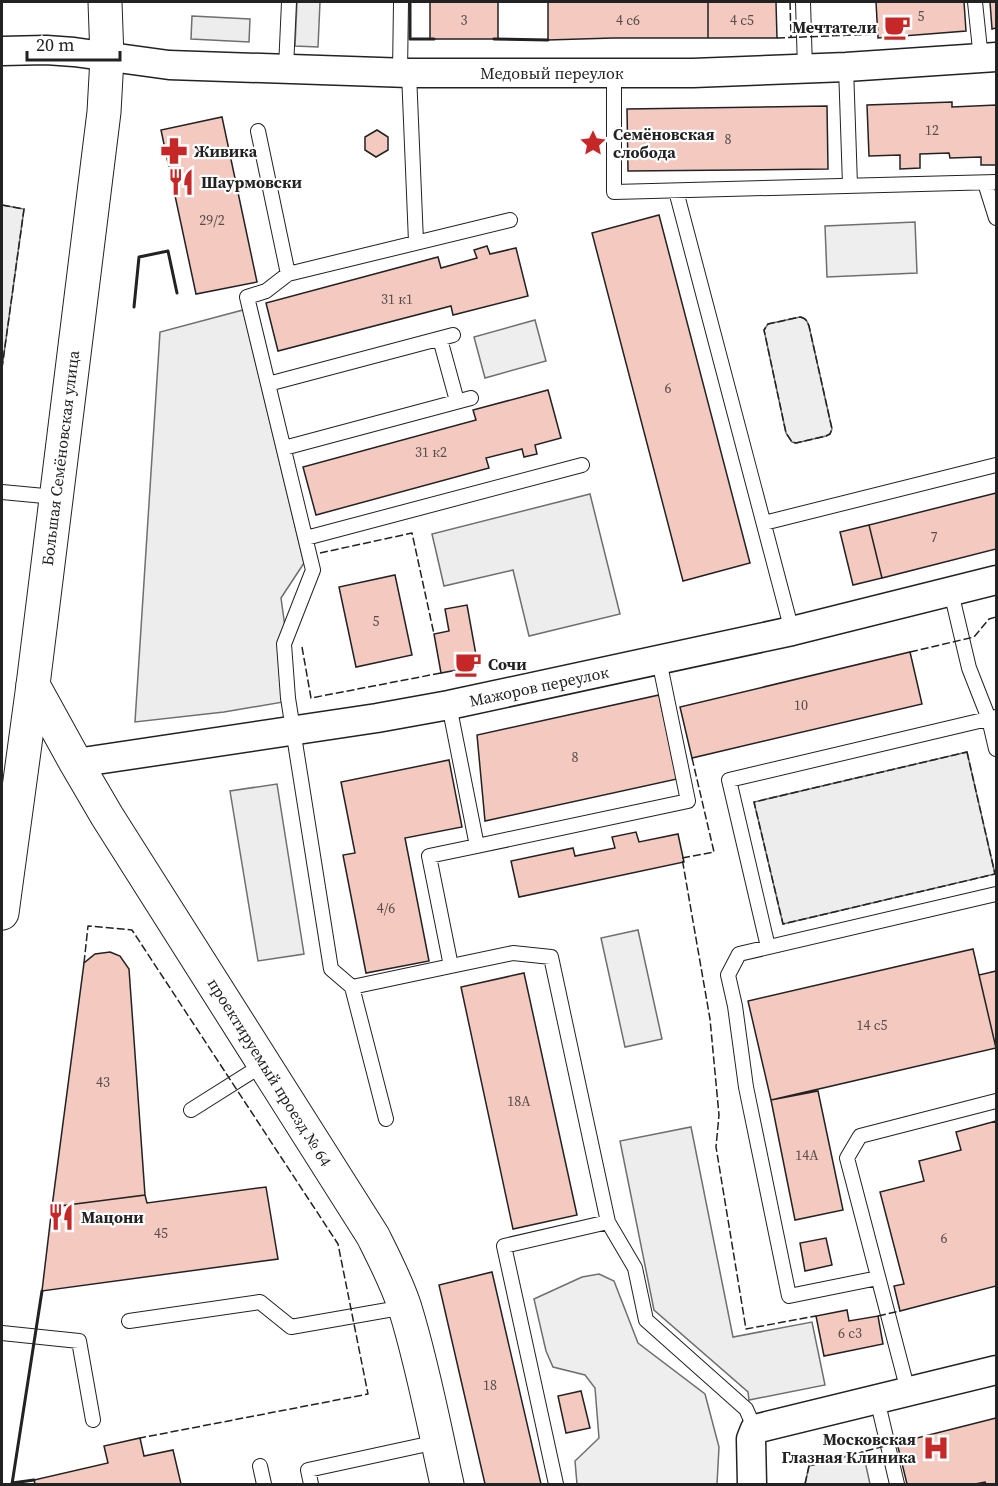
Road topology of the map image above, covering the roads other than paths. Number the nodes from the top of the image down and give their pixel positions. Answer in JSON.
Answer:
{"nodes":[{"id":1,"x":105,"y":2,"type":"edge"},
{"id":2,"x":289,"y":2,"type":"edge"},
{"id":3,"x":401,"y":2,"type":"edge"},
{"id":4,"x":803,"y":2,"type":"edge"},
{"id":5,"x":975,"y":2,"type":"edge"},
{"id":6,"x":2,"y":51,"type":"edge"},
{"id":7,"x":107,"y":57,"type":"junction"},
{"id":8,"x":989,"y":58,"type":"edge"},
{"id":9,"x":846,"y":67,"type":"junction"},
{"id":10,"x":286,"y":68,"type":"junction"},
{"id":11,"x":805,"y":69,"type":"junction"},
{"id":12,"x":405,"y":73,"type":"junction"},
{"id":13,"x":614,"y":74,"type":"junction"},
{"id":14,"x":258,"y":131,"type":"dead end"},
{"id":15,"x":991,"y":182,"type":"edge"},
{"id":16,"x":850,"y":185,"type":"junction"},
{"id":17,"x":676,"y":190,"type":"junction"},
{"id":18,"x":996,"y":219,"type":"edge"},
{"id":19,"x":510,"y":220,"type":"dead end"},
{"id":20,"x":416,"y":242,"type":"junction"},
{"id":21,"x":288,"y":274,"type":"junction"},
{"id":22,"x":268,"y":384,"type":"junction"},
{"id":23,"x":471,"y":398,"type":"dead end"},
{"id":24,"x":457,"y":401,"type":"junction"},
{"id":25,"x":284,"y":448,"type":"junction"},
{"id":26,"x":582,"y":465,"type":"dead end"},
{"id":27,"x":996,"y":465,"type":"edge"},
{"id":28,"x":2,"y":492,"type":"edge"},
{"id":29,"x":55,"y":497,"type":"junction"},
{"id":30,"x":764,"y":523,"type":"junction"},
{"id":31,"x":306,"y":538,"type":"junction"},
{"id":32,"x":996,"y":580,"type":"edge"},
{"id":33,"x":951,"y":592,"type":"junction"},
{"id":34,"x":792,"y":631,"type":"junction"},
{"id":35,"x":659,"y":660,"type":"junction"},
{"id":36,"x":33,"y":685,"type":"junction"},
{"id":37,"x":449,"y":705,"type":"junction"},
{"id":38,"x":993,"y":718,"type":"edge"},
{"id":39,"x":293,"y":731,"type":"junction"},
{"id":40,"x":996,"y":748,"type":"edge"},
{"id":41,"x":76,"y":763,"type":"junction"},
{"id":42,"x":477,"y":846,"type":"junction"},
{"id":43,"x":996,"y":894,"type":"edge"},
{"id":44,"x":2,"y":913,"type":"edge"},
{"id":45,"x":768,"y":947,"type":"junction"},
{"id":46,"x":451,"y":966,"type":"junction"},
{"id":47,"x":352,"y":987,"type":"junction"},
{"id":48,"x":264,"y":1064,"type":"junction"},
{"id":49,"x":996,"y":1101,"type":"edge"},
{"id":50,"x":191,"y":1110,"type":"dead end"},
{"id":51,"x":386,"y":1119,"type":"dead end"},
{"id":52,"x":608,"y":1222,"type":"junction"},
{"id":53,"x":878,"y":1278,"type":"junction"},
{"id":54,"x":405,"y":1307,"type":"junction"},
{"id":55,"x":129,"y":1321,"type":"dead end"},
{"id":56,"x":2,"y":1333,"type":"edge"},
{"id":57,"x":996,"y":1370,"type":"edge"},
{"id":58,"x":908,"y":1391,"type":"junction"},
{"id":59,"x":877,"y":1399,"type":"junction"},
{"id":60,"x":93,"y":1419,"type":"dead end"},
{"id":61,"x":755,"y":1429,"type":"junction"},
{"id":62,"x":437,"y":1442,"type":"junction"},
{"id":63,"x":260,"y":1466,"type":"dead end"},
{"id":64,"x":264,"y":1485,"type":"edge"},
{"id":65,"x":311,"y":1485,"type":"edge"},
{"id":66,"x":447,"y":1485,"type":"edge"},
{"id":67,"x":556,"y":1485,"type":"edge"},
{"id":68,"x":752,"y":1485,"type":"edge"},
{"id":69,"x":897,"y":1485,"type":"edge"}],
"edges":[{"from":1,"to":7,"type":"main road","name":"Большая Семёновская улица"},
{"from":2,"to":10,"type":"lane"},
{"from":3,"to":12,"type":"lane"},
{"from":4,"to":11,"type":"lane"},
{"from":5,"to":8,"type":"lane"},
{"from":6,"to":7,"type":"street","name":"Медовый переулок"},
{"from":7,"to":10,"type":"street","name":"Медовый переулок"},
{"from":7,"to":29,"type":"main road","name":"Большая Семёновская улица"},
{"from":8,"to":9,"type":"street","name":"Медовый переулок"},
{"from":9,"to":11,"type":"street","name":"Медовый переулок"},
{"from":9,"to":16,"type":"lane"},
{"from":10,"to":12,"type":"street","name":"Медовый переулок"},
{"from":11,"to":13,"type":"street","name":"Медовый переулок"},
{"from":12,"to":13,"type":"street","name":"Медовый переулок"},
{"from":12,"to":20,"type":"lane"},
{"from":13,"to":17,"type":"lane"},
{"from":14,"to":21,"type":"lane"},
{"from":15,"to":16,"type":"lane"},
{"from":15,"to":18,"type":"lane"},
{"from":16,"to":17,"type":"lane"},
{"from":17,"to":30,"type":"lane"},
{"from":19,"to":20,"type":"lane"},
{"from":20,"to":21,"type":"lane"},
{"from":21,"to":22,"type":"lane"},
{"from":22,"to":24,"type":"lane"},
{"from":22,"to":25,"type":"lane"},
{"from":23,"to":24,"type":"lane"},
{"from":24,"to":25,"type":"lane"},
{"from":25,"to":31,"type":"lane"},
{"from":26,"to":31,"type":"lane"},
{"from":27,"to":30,"type":"lane"},
{"from":28,"to":29,"type":"lane"},
{"from":29,"to":36,"type":"main road","name":"Большая Семёновская улица"},
{"from":30,"to":34,"type":"lane"},
{"from":31,"to":39,"type":"lane"},
{"from":32,"to":33,"type":"street","name":"Мажоров переулок"},
{"from":33,"to":34,"type":"street","name":"Мажоров переулок"},
{"from":33,"to":38,"type":"lane"},
{"from":34,"to":35,"type":"street","name":"Мажоров переулок"},
{"from":35,"to":37,"type":"street","name":"Мажоров переулок"},
{"from":35,"to":42,"type":"lane"},
{"from":36,"to":41,"type":"main road","name":"проектируемый проезд № 64"},
{"from":36,"to":44,"type":"main road","name":"Большая Семёновская улица"},
{"from":37,"to":39,"type":"street","name":"Мажоров переулок"},
{"from":37,"to":42,"type":"lane"},
{"from":38,"to":40,"type":"lane"},
{"from":38,"to":45,"type":"lane"},
{"from":39,"to":41,"type":"street","name":"Мажоров переулок"},
{"from":39,"to":47,"type":"lane"},
{"from":41,"to":48,"type":"main road","name":"проектируемый проезд № 64"},
{"from":42,"to":46,"type":"lane"},
{"from":43,"to":45,"type":"lane"},
{"from":45,"to":53,"type":"lane"},
{"from":46,"to":47,"type":"lane"},
{"from":46,"to":52,"type":"lane"},
{"from":47,"to":51,"type":"lane"},
{"from":48,"to":50,"type":"lane"},
{"from":48,"to":54,"type":"main road","name":"проектируемый проезд № 64"},
{"from":49,"to":53,"type":"lane"},
{"from":52,"to":61,"type":"lane"},
{"from":52,"to":67,"type":"lane"},
{"from":53,"to":58,"type":"lane"},
{"from":54,"to":55,"type":"lane"},
{"from":54,"to":62,"type":"main road","name":"проектируемый проезд № 64"},
{"from":56,"to":60,"type":"lane"},
{"from":57,"to":58,"type":"street"},
{"from":58,"to":59,"type":"street"},
{"from":59,"to":61,"type":"street"},
{"from":59,"to":69,"type":"lane"},
{"from":61,"to":68,"type":"street"},
{"from":62,"to":65,"type":"lane"},
{"from":62,"to":66,"type":"main road","name":"проектируемый проезд № 64"},
{"from":63,"to":64,"type":"lane"}]}
